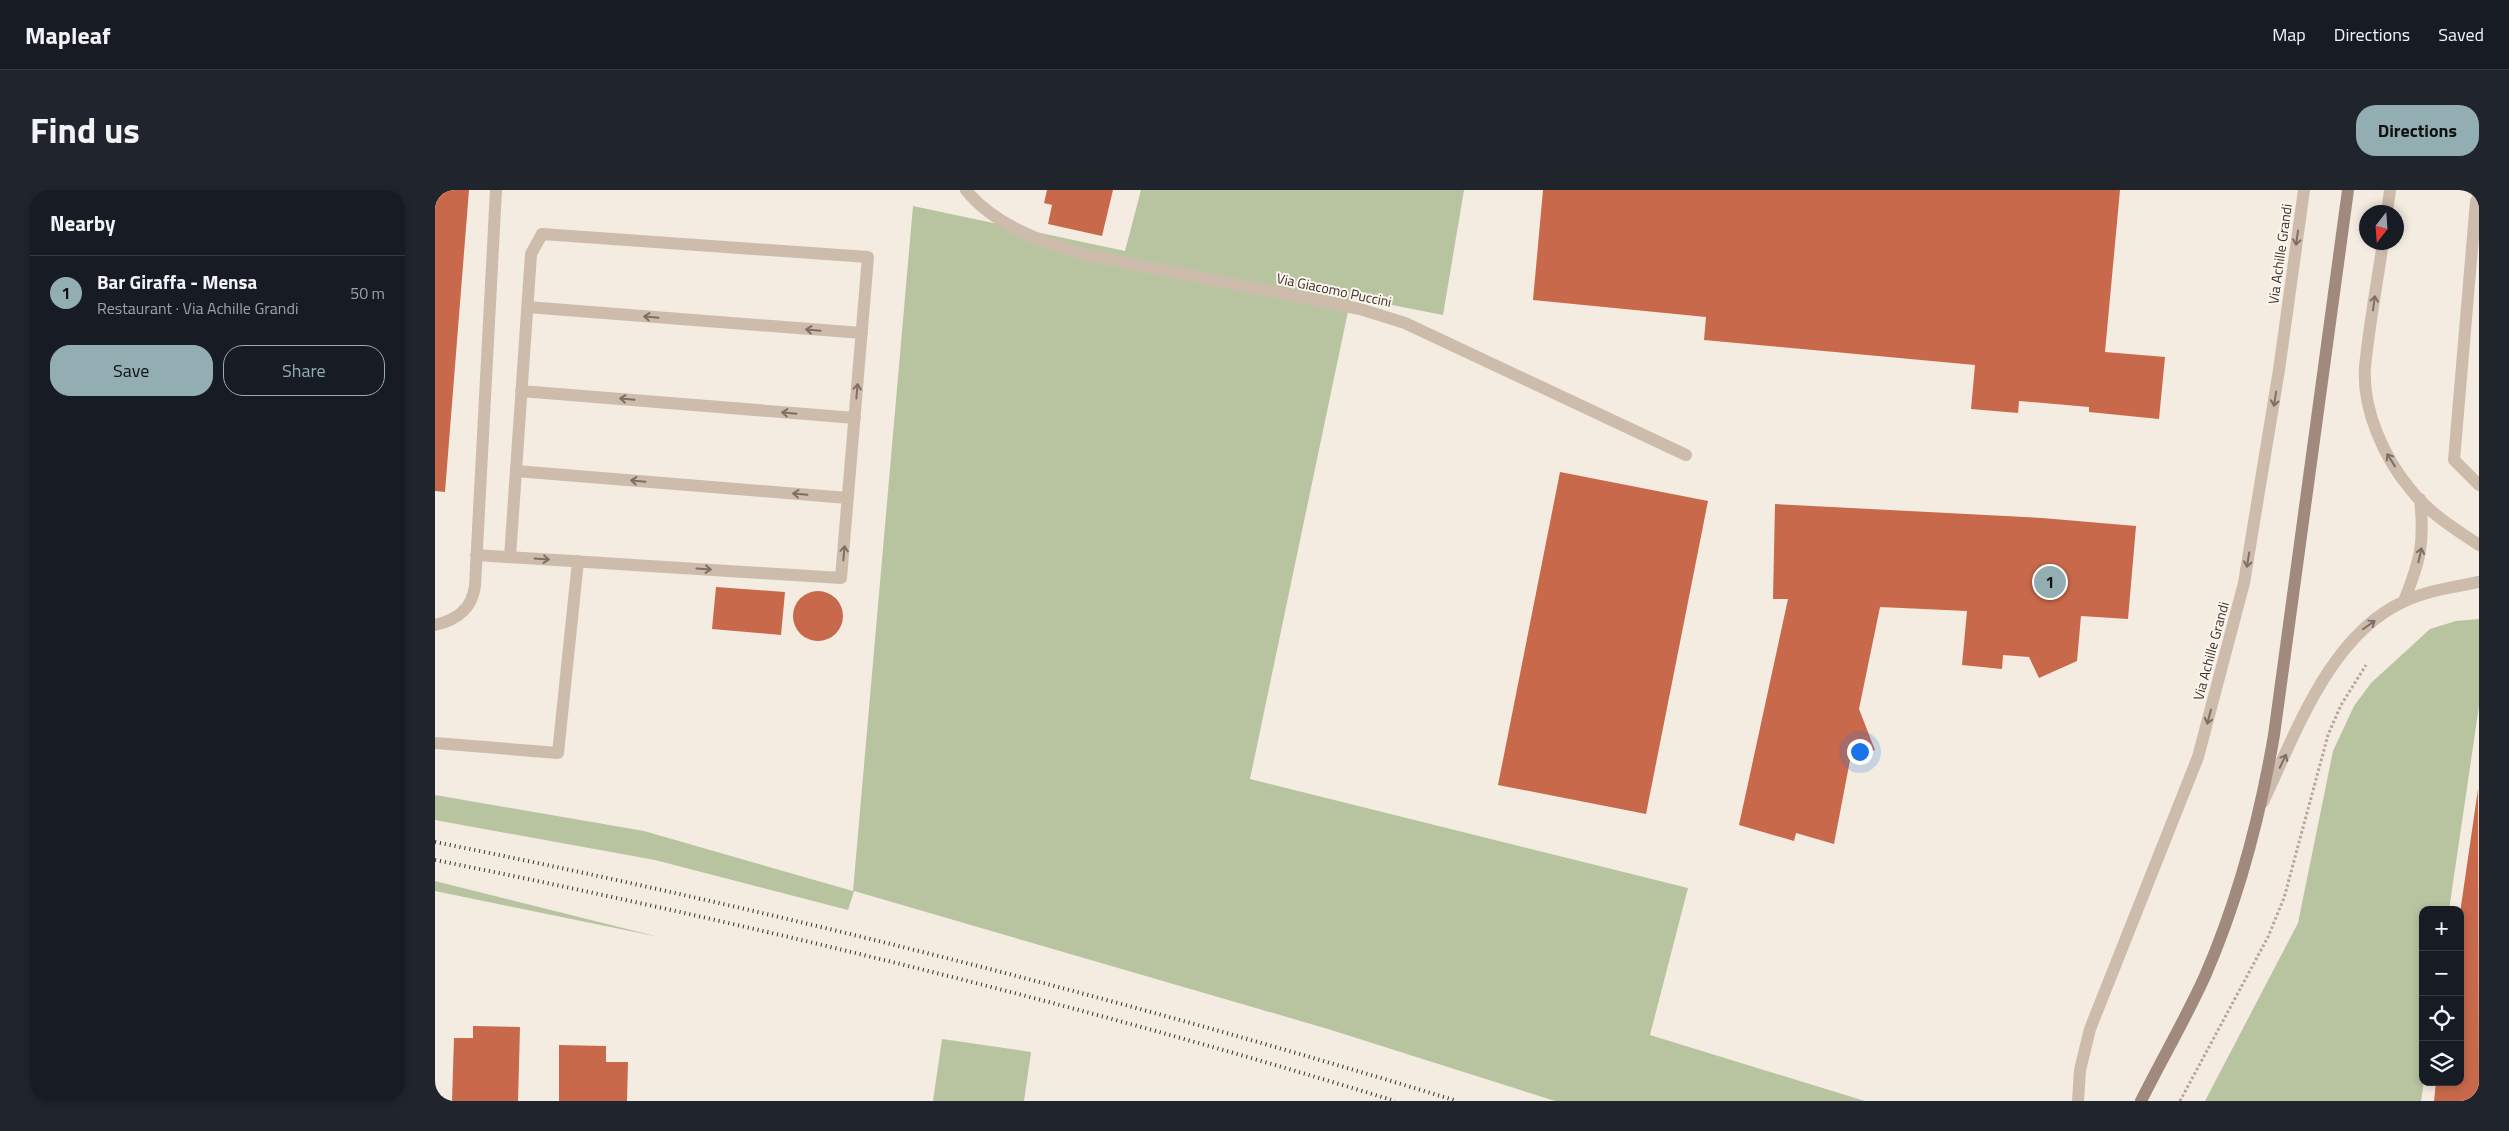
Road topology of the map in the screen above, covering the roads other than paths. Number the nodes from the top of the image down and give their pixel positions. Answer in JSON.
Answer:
{"nodes":[{"id":1,"x":497,"y":190,"type":"edge"},
{"id":2,"x":966,"y":190,"type":"edge"},
{"id":3,"x":2303,"y":190,"type":"edge"},
{"id":4,"x":2348,"y":190,"type":"edge"},
{"id":5,"x":2390,"y":190,"type":"edge"},
{"id":6,"x":2479,"y":198,"type":"edge"},
{"id":7,"x":2388,"y":205,"type":"edge"},
{"id":8,"x":2382,"y":250,"type":"edge"},
{"id":9,"x":527,"y":307,"type":"junction"},
{"id":10,"x":862,"y":333,"type":"junction"},
{"id":11,"x":521,"y":391,"type":"junction"},
{"id":12,"x":855,"y":418,"type":"junction"},
{"id":13,"x":1686,"y":455,"type":"dead end"},
{"id":14,"x":516,"y":471,"type":"junction"},
{"id":15,"x":2479,"y":485,"type":"edge"},
{"id":16,"x":848,"y":498,"type":"junction"},
{"id":17,"x":2420,"y":499,"type":"junction"},
{"id":18,"x":2479,"y":545,"type":"edge"},
{"id":19,"x":476,"y":555,"type":"junction"},
{"id":20,"x":510,"y":557,"type":"junction"},
{"id":21,"x":578,"y":561,"type":"junction"},
{"id":22,"x":2479,"y":582,"type":"edge"},
{"id":23,"x":2404,"y":601,"type":"junction"},
{"id":24,"x":435,"y":625,"type":"edge"},
{"id":25,"x":435,"y":743,"type":"edge"},
{"id":26,"x":2262,"y":804,"type":"junction"},
{"id":27,"x":2077,"y":1101,"type":"edge"},
{"id":28,"x":2141,"y":1101,"type":"edge"}],
"edges":[{"from":1,"to":19,"type":"street"},
{"from":2,"to":13,"type":"street","name":"Via Giacomo Puccini"},
{"from":3,"to":27,"type":"street","name":"Via Achille Grandi","one_way":true},
{"from":4,"to":26,"type":"main road"},
{"from":5,"to":7,"type":"street"},
{"from":6,"to":15,"type":"street"},
{"from":17,"to":8,"type":"street","one_way":true},
{"from":10,"to":9,"type":"street","one_way":true},
{"from":9,"to":10,"type":"street"},
{"from":9,"to":11,"type":"street"},
{"from":12,"to":10,"type":"street","one_way":true},
{"from":12,"to":11,"type":"street","one_way":true},
{"from":11,"to":14,"type":"street"},
{"from":12,"to":16,"type":"street"},
{"from":16,"to":14,"type":"street","one_way":true},
{"from":14,"to":20,"type":"street"},
{"from":21,"to":16,"type":"street","one_way":true},
{"from":17,"to":18,"type":"street"},
{"from":23,"to":17,"type":"street","one_way":true},
{"from":19,"to":20,"type":"street"},
{"from":19,"to":24,"type":"street"},
{"from":20,"to":21,"type":"street","one_way":true},
{"from":21,"to":25,"type":"street"},
{"from":22,"to":23,"type":"street"},
{"from":26,"to":23,"type":"street","one_way":true},
{"from":26,"to":28,"type":"main road"}]}
